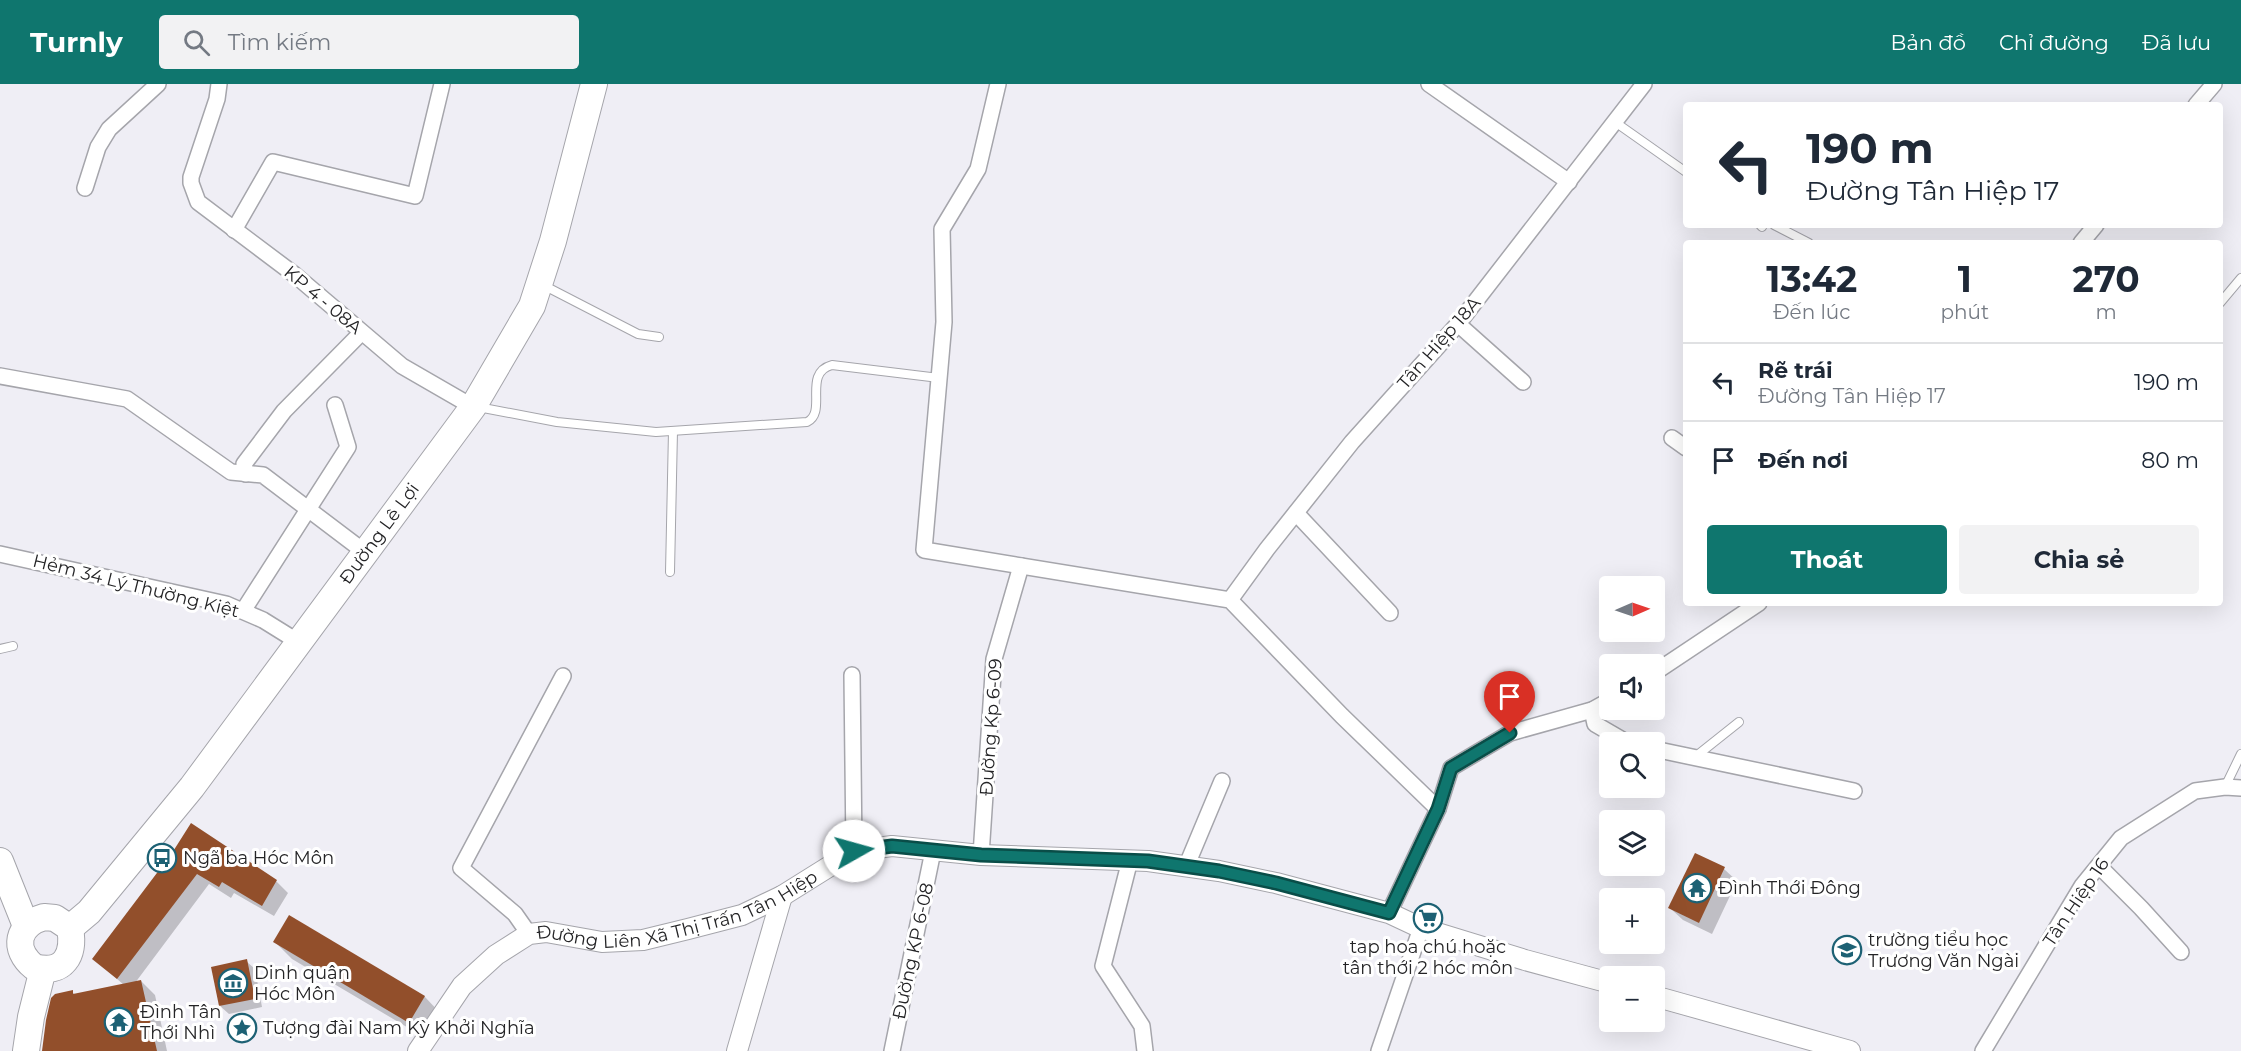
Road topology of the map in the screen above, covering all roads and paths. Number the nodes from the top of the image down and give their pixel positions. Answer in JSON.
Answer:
{"nodes":[{"id":1,"x":158,"y":84,"type":"edge"},
{"id":2,"x":219,"y":84,"type":"edge"},
{"id":3,"x":441,"y":84,"type":"edge"},
{"id":4,"x":594,"y":84,"type":"edge"},
{"id":5,"x":998,"y":84,"type":"edge"},
{"id":6,"x":1429,"y":84,"type":"edge"},
{"id":7,"x":1644,"y":84,"type":"edge"},
{"id":8,"x":2214,"y":84,"type":"edge"},
{"id":9,"x":2199,"y":102,"type":"edge"},
{"id":10,"x":1615,"y":122,"type":"junction"},
{"id":11,"x":1683,"y":170,"type":"edge"},
{"id":12,"x":1569,"y":182,"type":"junction"},
{"id":13,"x":86,"y":188,"type":"dead end"},
{"id":14,"x":1780,"y":228,"type":"edge"},
{"id":15,"x":2094,"y":228,"type":"edge"},
{"id":16,"x":234,"y":230,"type":"junction"},
{"id":17,"x":1803,"y":240,"type":"edge"},
{"id":18,"x":2084,"y":240,"type":"edge"},
{"id":19,"x":2241,"y":278,"type":"edge"},
{"id":20,"x":539,"y":283,"type":"junction"},
{"id":21,"x":2223,"y":299,"type":"edge"},
{"id":22,"x":1458,"y":324,"type":"junction"},
{"id":23,"x":361,"y":333,"type":"junction"},
{"id":24,"x":659,"y":337,"type":"dead end"},
{"id":25,"x":0,"y":376,"type":"edge"},
{"id":26,"x":939,"y":378,"type":"junction"},
{"id":27,"x":1522,"y":382,"type":"dead end"},
{"id":28,"x":335,"y":405,"type":"dead end"},
{"id":29,"x":473,"y":407,"type":"junction"},
{"id":30,"x":673,"y":431,"type":"junction"},
{"id":31,"x":1672,"y":438,"type":"dead end"},
{"id":32,"x":1683,"y":446,"type":"edge"},
{"id":33,"x":246,"y":474,"type":"junction"},
{"id":34,"x":308,"y":509,"type":"junction"},
{"id":35,"x":1296,"y":513,"type":"junction"},
{"id":36,"x":366,"y":553,"type":"junction"},
{"id":37,"x":0,"y":554,"type":"edge"},
{"id":38,"x":1021,"y":566,"type":"junction"},
{"id":39,"x":670,"y":572,"type":"dead end"},
{"id":40,"x":1230,"y":600,"type":"junction"},
{"id":41,"x":1754,"y":606,"type":"edge"},
{"id":42,"x":243,"y":611,"type":"junction"},
{"id":43,"x":1390,"y":613,"type":"dead end"},
{"id":44,"x":300,"y":643,"type":"junction"},
{"id":45,"x":14,"y":645,"type":"dead end"},
{"id":46,"x":0,"y":649,"type":"edge"},
{"id":47,"x":1665,"y":666,"type":"edge"},
{"id":48,"x":852,"y":675,"type":"dead end"},
{"id":49,"x":563,"y":676,"type":"dead end"},
{"id":50,"x":1599,"y":706,"type":"edge"},
{"id":51,"x":1592,"y":710,"type":"junction"},
{"id":52,"x":1739,"y":722,"type":"dead end"},
{"id":53,"x":1609,"y":732,"type":"edge"},
{"id":54,"x":1665,"y":751,"type":"edge"},
{"id":55,"x":2241,"y":754,"type":"edge"},
{"id":56,"x":1694,"y":758,"type":"junction"},
{"id":57,"x":1222,"y":781,"type":"dead end"},
{"id":58,"x":2225,"y":787,"type":"junction"},
{"id":59,"x":2241,"y":788,"type":"edge"},
{"id":60,"x":1854,"y":791,"type":"dead end"},
{"id":61,"x":1438,"y":809,"type":"junction"},
{"id":62,"x":933,"y":850,"type":"junction"},
{"id":63,"x":854,"y":851,"type":"junction"},
{"id":64,"x":981,"y":855,"type":"junction"},
{"id":65,"x":1130,"y":860,"type":"junction"},
{"id":66,"x":0,"y":861,"type":"edge"},
{"id":67,"x":2099,"y":866,"type":"junction"},
{"id":68,"x":1186,"y":867,"type":"junction"},
{"id":69,"x":782,"y":896,"type":"junction"},
{"id":70,"x":1389,"y":913,"type":"junction"},
{"id":71,"x":26,"y":926,"type":"junction"},
{"id":72,"x":70,"y":928,"type":"junction"},
{"id":73,"x":1421,"y":928,"type":"junction"},
{"id":74,"x":529,"y":934,"type":"junction"},
{"id":75,"x":2181,"y":952,"type":"dead end"},
{"id":76,"x":43,"y":969,"type":"junction"},
{"id":77,"x":1599,"y":980,"type":"edge"},
{"id":78,"x":1665,"y":999,"type":"edge"},
{"id":79,"x":27,"y":1051,"type":"edge"},
{"id":80,"x":418,"y":1051,"type":"edge"},
{"id":81,"x":737,"y":1051,"type":"edge"},
{"id":82,"x":892,"y":1051,"type":"edge"},
{"id":83,"x":1145,"y":1051,"type":"edge"},
{"id":84,"x":1379,"y":1051,"type":"edge"},
{"id":85,"x":1850,"y":1051,"type":"edge"},
{"id":86,"x":1983,"y":1051,"type":"edge"}],
"edges":[{"from":1,"to":13,"type":"street"},
{"from":2,"to":16,"type":"street","name":"KP 4 - 08A"},
{"from":3,"to":16,"type":"street"},
{"from":4,"to":20,"type":"main road","name":"Đường Lê Lợi"},
{"from":5,"to":26,"type":"street"},
{"from":6,"to":12,"type":"street"},
{"from":7,"to":10,"type":"street","name":"Tân Hiệp 18A"},
{"from":8,"to":9,"type":"street"},
{"from":10,"to":11,"type":"lane"},
{"from":10,"to":12,"type":"street","name":"Tân Hiệp 18A"},
{"from":12,"to":22,"type":"street","name":"Tân Hiệp 18A"},
{"from":14,"to":17,"type":"lane"},
{"from":15,"to":18,"type":"street"},
{"from":16,"to":23,"type":"street","name":"KP 4 - 08A"},
{"from":19,"to":21,"type":"lane"},
{"from":20,"to":24,"type":"lane"},
{"from":20,"to":29,"type":"main road","name":"Đường Lê Lợi"},
{"from":22,"to":27,"type":"street"},
{"from":22,"to":35,"type":"street","name":"Tân Hiệp 18A"},
{"from":23,"to":29,"type":"street","name":"KP 4 - 08A"},
{"from":23,"to":33,"type":"street"},
{"from":25,"to":33,"type":"street"},
{"from":26,"to":30,"type":"lane"},
{"from":26,"to":38,"type":"street"},
{"from":28,"to":34,"type":"street"},
{"from":29,"to":30,"type":"lane"},
{"from":29,"to":36,"type":"main road","name":"Đường Lê Lợi"},
{"from":30,"to":39,"type":"lane"},
{"from":31,"to":32,"type":"street"},
{"from":33,"to":34,"type":"street"},
{"from":34,"to":36,"type":"street"},
{"from":34,"to":42,"type":"street"},
{"from":35,"to":40,"type":"street","name":"Tân Hiệp 18A"},
{"from":35,"to":43,"type":"street"},
{"from":36,"to":44,"type":"main road","name":"Đường Lê Lợi"},
{"from":37,"to":42,"type":"street","name":"Hẻm 34 Lý Thường Kiệt"},
{"from":38,"to":40,"type":"street"},
{"from":38,"to":64,"type":"street","name":"Đường Kp 6-09"},
{"from":40,"to":61,"type":"street"},
{"from":41,"to":47,"type":"street"},
{"from":42,"to":44,"type":"street","name":"Hẻm 34 Lý Thường Kiệt"},
{"from":44,"to":72,"type":"main road","name":"Đường Lê Lợi"},
{"from":45,"to":46,"type":"lane"},
{"from":48,"to":63,"type":"street"},
{"from":49,"to":74,"type":"street"},
{"from":50,"to":51,"type":"street"},
{"from":51,"to":53,"type":"street"},
{"from":51,"to":61,"type":"street"},
{"from":52,"to":56,"type":"lane"},
{"from":54,"to":56,"type":"street"},
{"from":55,"to":58,"type":"lane"},
{"from":56,"to":60,"type":"street"},
{"from":57,"to":68,"type":"street"},
{"from":58,"to":59,"type":"street","name":"Tân Hiệp 16"},
{"from":58,"to":67,"type":"street","name":"Tân Hiệp 16"},
{"from":61,"to":70,"type":"street"},
{"from":62,"to":63,"type":"street","name":"Đường Liên Xã Thị Trấn Tân Hiệp"},
{"from":62,"to":64,"type":"street","name":"Đường Liên Xã Thị Trấn Tân Hiệp"},
{"from":62,"to":82,"type":"street","name":"Đường KP 6-08"},
{"from":63,"to":69,"type":"street","name":"Đường Liên Xã Thị Trấn Tân Hiệp"},
{"from":64,"to":65,"type":"street","name":"Đường Liên Xã Thị Trấn Tân Hiệp"},
{"from":65,"to":68,"type":"street","name":"Đường Liên Xã Thị Trấn Tân Hiệp"},
{"from":65,"to":83,"type":"street"},
{"from":66,"to":71,"type":"main road"},
{"from":67,"to":75,"type":"street"},
{"from":67,"to":86,"type":"street","name":"Tân Hiệp 16"},
{"from":68,"to":70,"type":"street","name":"Đường Liên Xã Thị Trấn Tân Hiệp"},
{"from":69,"to":74,"type":"street","name":"Đường Liên Xã Thị Trấn Tân Hiệp"},
{"from":69,"to":81,"type":"street"},
{"from":70,"to":73,"type":"street","name":"Đường Liên Xã Thị Trấn Tân Hiệp"},
{"from":71,"to":72,"type":"main road"},
{"from":71,"to":76,"type":"main road"},
{"from":72,"to":76,"type":"main road"},
{"from":73,"to":77,"type":"street","name":"Đường Liên Xã Thị Trấn Tân Hiệp"},
{"from":73,"to":84,"type":"street"},
{"from":74,"to":80,"type":"street","name":"Đường Liên Xã Thị Trấn Tân Hiệp"},
{"from":76,"to":79,"type":"main road"},
{"from":78,"to":85,"type":"street"}]}
